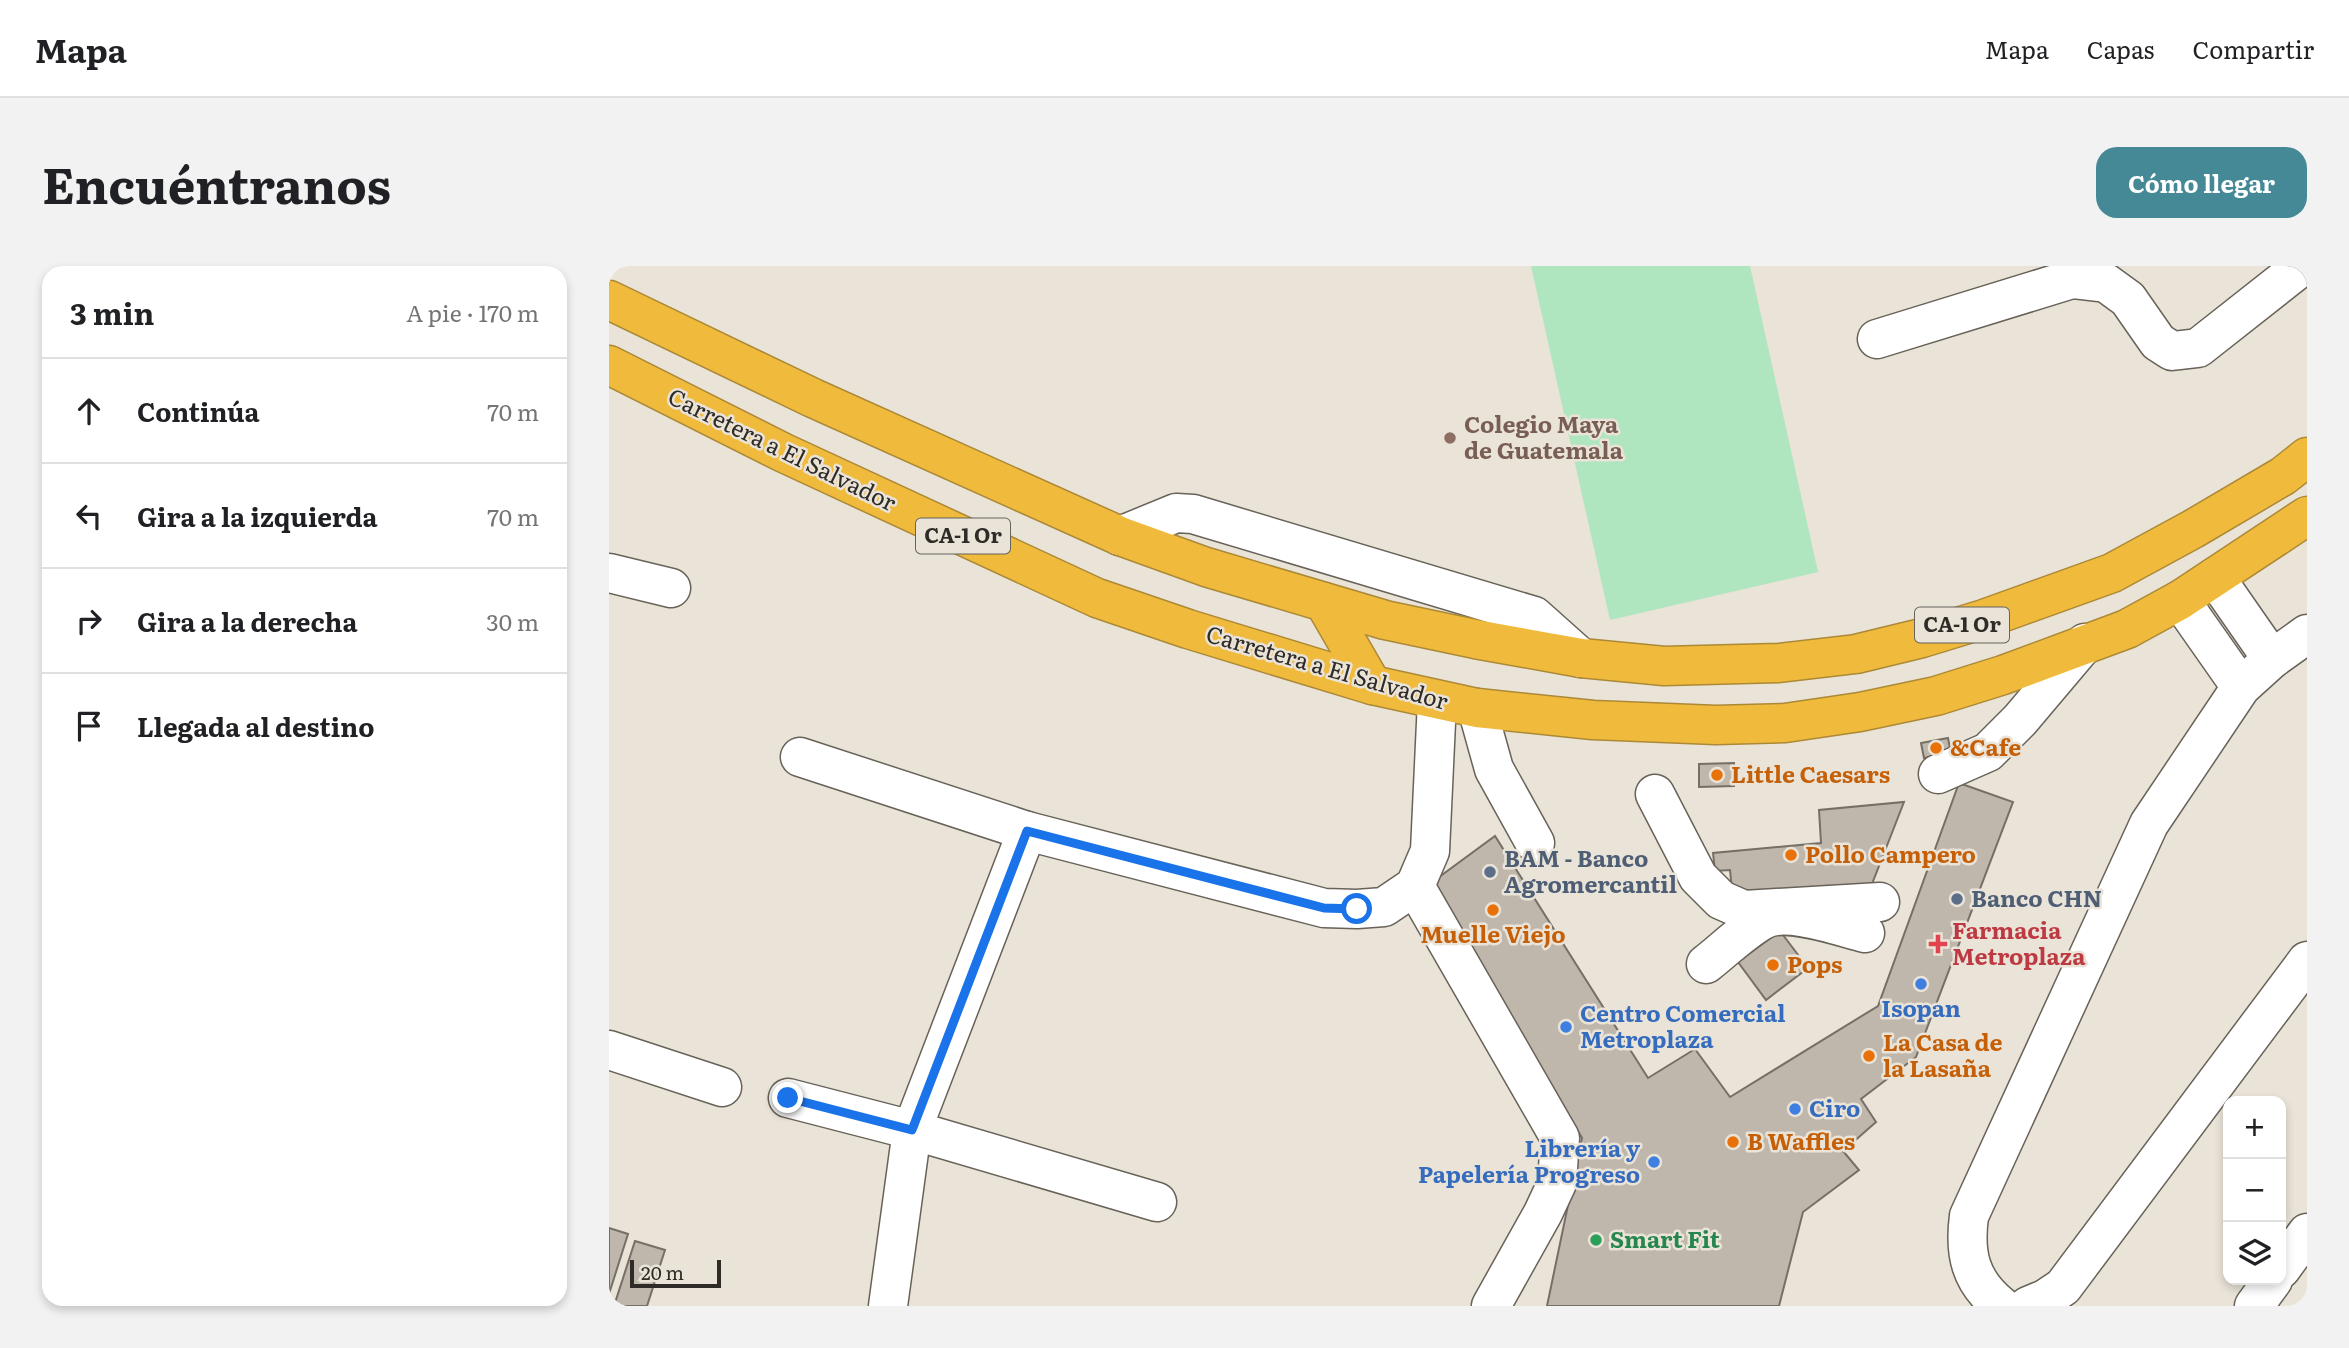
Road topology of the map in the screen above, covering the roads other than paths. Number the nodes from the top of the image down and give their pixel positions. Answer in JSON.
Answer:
{"nodes":[{"id":1,"x":2302,"y":266,"type":"edge"},
{"id":2,"x":609,"y":286,"type":"edge"},
{"id":3,"x":609,"y":300,"type":"edge"},
{"id":4,"x":1877,"y":339,"type":"dead end"},
{"id":5,"x":724,"y":354,"type":"junction"},
{"id":6,"x":615,"y":370,"type":"edge"},
{"id":7,"x":2307,"y":457,"type":"edge"},
{"id":8,"x":2307,"y":516,"type":"edge"},
{"id":9,"x":1120,"y":536,"type":"junction"},
{"id":10,"x":609,"y":573,"type":"edge"},
{"id":11,"x":2215,"y":577,"type":"junction"},
{"id":12,"x":671,"y":588,"type":"dead end"},
{"id":13,"x":2180,"y":600,"type":"junction"},
{"id":14,"x":1324,"y":602,"type":"junction"},
{"id":15,"x":1385,"y":620,"type":"junction"},
{"id":16,"x":2307,"y":634,"type":"edge"},
{"id":17,"x":2085,"y":643,"type":"junction"},
{"id":18,"x":1348,"y":644,"type":"junction"},
{"id":19,"x":1581,"y":658,"type":"junction"},
{"id":20,"x":2272,"y":659,"type":"junction"},
{"id":21,"x":1312,"y":667,"type":"junction"},
{"id":22,"x":1372,"y":685,"type":"junction"},
{"id":23,"x":2241,"y":687,"type":"junction"},
{"id":24,"x":1437,"y":701,"type":"junction"},
{"id":25,"x":1477,"y":708,"type":"junction"},
{"id":26,"x":800,"y":757,"type":"dead end"},
{"id":27,"x":1938,"y":774,"type":"dead end"},
{"id":28,"x":1655,"y":794,"type":"dead end"},
{"id":29,"x":1027,"y":831,"type":"junction"},
{"id":30,"x":1535,"y":843,"type":"dead end"},
{"id":31,"x":1415,"y":886,"type":"junction"},
{"id":32,"x":2307,"y":961,"type":"edge"},
{"id":33,"x":1706,"y":964,"type":"dead end"},
{"id":34,"x":609,"y":1050,"type":"edge"},
{"id":35,"x":722,"y":1087,"type":"dead end"},
{"id":36,"x":788,"y":1098,"type":"dead end"},
{"id":37,"x":912,"y":1130,"type":"junction"},
{"id":38,"x":1157,"y":1202,"type":"dead end"},
{"id":39,"x":2307,"y":1233,"type":"edge"},
{"id":40,"x":2286,"y":1262,"type":"edge"},
{"id":41,"x":2269,"y":1285,"type":"edge"},
{"id":42,"x":888,"y":1306,"type":"edge"},
{"id":43,"x":1492,"y":1306,"type":"edge"},
{"id":44,"x":2001,"y":1306,"type":"edge"},
{"id":45,"x":2028,"y":1306,"type":"edge"},
{"id":46,"x":2253,"y":1306,"type":"edge"}],
"edges":[{"from":1,"to":4,"type":"street"},
{"from":2,"to":5,"type":"highway"},
{"from":3,"to":5,"type":"highway","number":"CA-1 Or"},
{"from":5,"to":9,"type":"highway","number":"CA-1 Or"},
{"from":6,"to":21,"type":"highway","name":"Carretera a El Salvador","number":"CA-1 Or"},
{"from":7,"to":19,"type":"highway","number":"CA-1 Or"},
{"from":8,"to":11,"type":"highway","name":"Carretera a El Salvador","number":"CA-1 Or"},
{"from":9,"to":14,"type":"highway","number":"CA-1 Or"},
{"from":9,"to":19,"type":"street"},
{"from":10,"to":12,"type":"street"},
{"from":11,"to":13,"type":"highway","name":"Carretera a El Salvador","number":"CA-1 Or"},
{"from":11,"to":20,"type":"street"},
{"from":13,"to":17,"type":"highway","name":"Carretera a El Salvador","number":"CA-1 Or"},
{"from":13,"to":23,"type":"street"},
{"from":14,"to":15,"type":"highway","number":"CA-1 Or"},
{"from":14,"to":18,"type":"highway"},
{"from":15,"to":18,"type":"highway"},
{"from":15,"to":19,"type":"highway","number":"CA-1 Or"},
{"from":16,"to":20,"type":"street"},
{"from":17,"to":25,"type":"highway","name":"Carretera a El Salvador","number":"CA-1 Or"},
{"from":17,"to":27,"type":"street"},
{"from":18,"to":21,"type":"highway"},
{"from":18,"to":22,"type":"highway"},
{"from":20,"to":23,"type":"street"},
{"from":21,"to":22,"type":"highway","name":"Carretera a El Salvador","number":"CA-1 Or"},
{"from":22,"to":24,"type":"highway","name":"Carretera a El Salvador","number":"CA-1 Or"},
{"from":23,"to":44,"type":"street"},
{"from":24,"to":25,"type":"highway","name":"Carretera a El Salvador","number":"CA-1 Or"},
{"from":24,"to":31,"type":"street"},
{"from":25,"to":30,"type":"street"},
{"from":26,"to":29,"type":"street"},
{"from":28,"to":33,"type":"street"},
{"from":29,"to":31,"type":"street"},
{"from":29,"to":37,"type":"street"},
{"from":31,"to":43,"type":"street"},
{"from":32,"to":45,"type":"street"},
{"from":34,"to":35,"type":"street"},
{"from":36,"to":37,"type":"street"},
{"from":37,"to":38,"type":"street"},
{"from":37,"to":42,"type":"street"},
{"from":39,"to":40,"type":"street"},
{"from":41,"to":46,"type":"street"}]}
